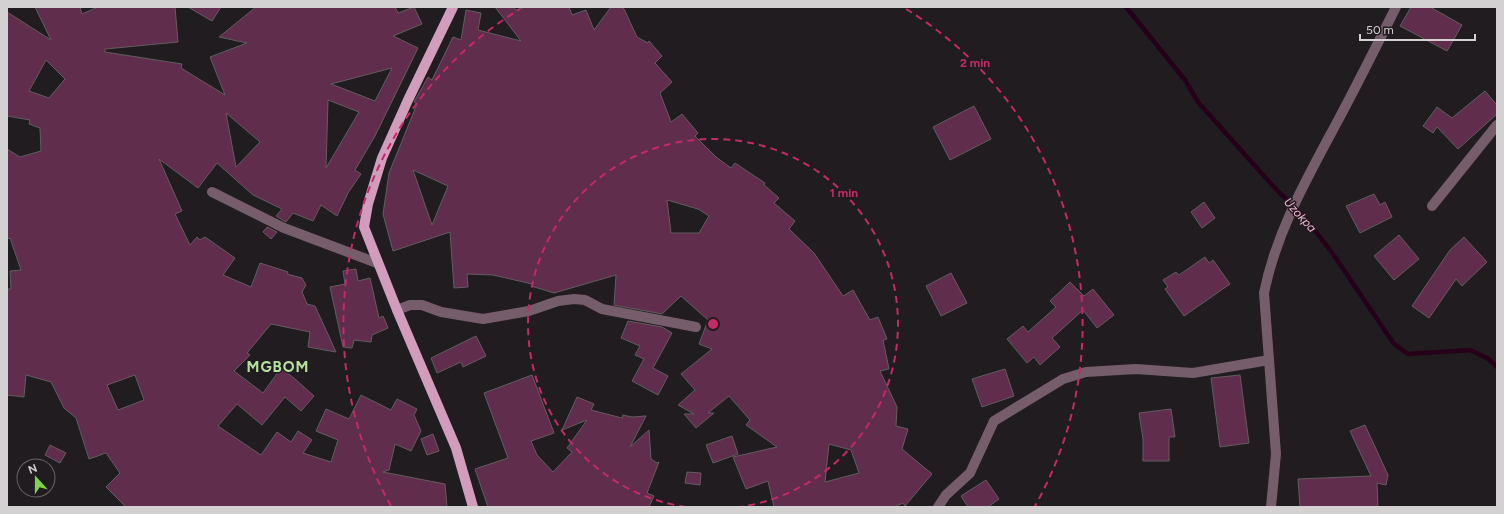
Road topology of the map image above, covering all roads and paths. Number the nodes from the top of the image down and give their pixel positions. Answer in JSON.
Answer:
{"nodes":[{"id":1,"x":452,"y":7,"type":"edge"},
{"id":2,"x":1396,"y":7,"type":"edge"},
{"id":3,"x":1497,"y":125,"type":"edge"},
{"id":4,"x":212,"y":192,"type":"dead end"},
{"id":5,"x":1432,"y":206,"type":"dead end"},
{"id":6,"x":378,"y":263,"type":"junction"},
{"id":7,"x":397,"y":310,"type":"junction"},
{"id":8,"x":696,"y":327,"type":"dead end"},
{"id":9,"x":1269,"y":360,"type":"junction"},
{"id":10,"x":473,"y":507,"type":"edge"},
{"id":11,"x":938,"y":507,"type":"edge"},
{"id":12,"x":1271,"y":507,"type":"edge"}],
"edges":[{"from":1,"to":6,"type":"main road"},
{"from":2,"to":9,"type":"street"},
{"from":3,"to":5,"type":"street"},
{"from":4,"to":6,"type":"street"},
{"from":6,"to":7,"type":"main road"},
{"from":7,"to":8,"type":"street"},
{"from":7,"to":10,"type":"main road"},
{"from":9,"to":11,"type":"street"},
{"from":9,"to":12,"type":"street"}]}
